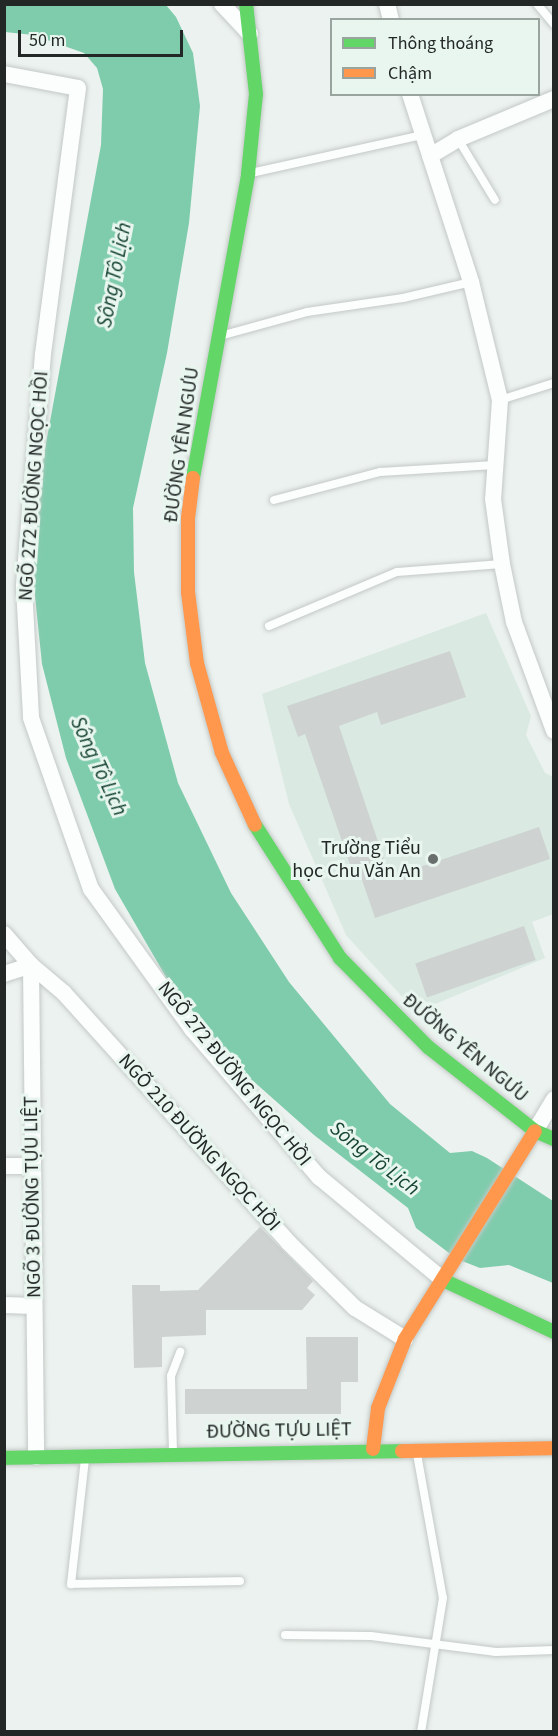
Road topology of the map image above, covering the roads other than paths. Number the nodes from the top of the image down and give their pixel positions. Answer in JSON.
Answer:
{"nodes":[{"id":1,"x":222,"y":4,"type":"edge"},
{"id":2,"x":246,"y":4,"type":"edge"},
{"id":3,"x":537,"y":4,"type":"edge"},
{"id":4,"x":554,"y":24,"type":"edge"},
{"id":5,"x":250,"y":34,"type":"junction"},
{"id":6,"x":4,"y":74,"type":"edge"},
{"id":7,"x":411,"y":96,"type":"edge"},
{"id":8,"x":554,"y":99,"type":"edge"},
{"id":9,"x":423,"y":135,"type":"junction"},
{"id":10,"x":458,"y":139,"type":"junction"},
{"id":11,"x":430,"y":156,"type":"junction"},
{"id":12,"x":248,"y":174,"type":"junction"},
{"id":13,"x":495,"y":200,"type":"dead end"},
{"id":14,"x":471,"y":282,"type":"junction"},
{"id":15,"x":219,"y":337,"type":"junction"},
{"id":16,"x":554,"y":383,"type":"edge"},
{"id":17,"x":500,"y":400,"type":"junction"},
{"id":18,"x":495,"y":465,"type":"junction"},
{"id":19,"x":274,"y":500,"type":"dead end"},
{"id":20,"x":502,"y":564,"type":"junction"},
{"id":21,"x":269,"y":626,"type":"dead end"},
{"id":22,"x":554,"y":731,"type":"edge"},
{"id":23,"x":4,"y":934,"type":"edge"},
{"id":24,"x":31,"y":965,"type":"junction"},
{"id":25,"x":4,"y":974,"type":"edge"},
{"id":26,"x":554,"y":1100,"type":"edge"},
{"id":27,"x":535,"y":1131,"type":"junction"},
{"id":28,"x":554,"y":1139,"type":"edge"},
{"id":29,"x":4,"y":1166,"type":"edge"},
{"id":30,"x":31,"y":1166,"type":"junction"},
{"id":31,"x":443,"y":1280,"type":"junction"},
{"id":32,"x":4,"y":1305,"type":"edge"},
{"id":33,"x":34,"y":1306,"type":"junction"},
{"id":34,"x":554,"y":1332,"type":"edge"},
{"id":35,"x":405,"y":1339,"type":"junction"},
{"id":36,"x":180,"y":1352,"type":"dead end"},
{"id":37,"x":554,"y":1448,"type":"edge"},
{"id":38,"x":373,"y":1449,"type":"junction"},
{"id":39,"x":416,"y":1451,"type":"junction"},
{"id":40,"x":173,"y":1453,"type":"junction"},
{"id":41,"x":85,"y":1456,"type":"junction"},
{"id":42,"x":36,"y":1457,"type":"junction"},
{"id":43,"x":4,"y":1458,"type":"edge"},
{"id":44,"x":240,"y":1581,"type":"dead end"},
{"id":45,"x":285,"y":1635,"type":"dead end"},
{"id":46,"x":437,"y":1645,"type":"junction"},
{"id":47,"x":554,"y":1650,"type":"edge"},
{"id":48,"x":421,"y":1731,"type":"edge"}],
"edges":[{"from":1,"to":5,"type":"street"},
{"from":2,"to":5,"type":"street","name":"ĐƯỜNG YÊN NGƯU"},
{"from":3,"to":4,"type":"lane"},
{"from":5,"to":12,"type":"street","name":"ĐƯỜNG YÊN NGƯU"},
{"from":6,"to":31,"type":"street","name":"NGÕ 272 ĐƯỜNG NGỌC HỒI"},
{"from":7,"to":9,"type":"street"},
{"from":8,"to":10,"type":"street"},
{"from":9,"to":11,"type":"street"},
{"from":9,"to":12,"type":"lane"},
{"from":10,"to":11,"type":"street"},
{"from":10,"to":13,"type":"lane"},
{"from":11,"to":14,"type":"street"},
{"from":12,"to":15,"type":"street","name":"ĐƯỜNG YÊN NGƯU"},
{"from":14,"to":15,"type":"lane"},
{"from":14,"to":17,"type":"street"},
{"from":15,"to":27,"type":"street","name":"ĐƯỜNG YÊN NGƯU"},
{"from":16,"to":17,"type":"lane"},
{"from":17,"to":18,"type":"street"},
{"from":18,"to":19,"type":"lane"},
{"from":18,"to":20,"type":"street"},
{"from":20,"to":21,"type":"lane"},
{"from":20,"to":22,"type":"street"},
{"from":23,"to":24,"type":"street","name":"NGÕ 210 ĐƯỜNG NGỌC HỒI"},
{"from":24,"to":25,"type":"street"},
{"from":24,"to":30,"type":"street","name":"NGÕ 3 ĐƯỜNG TỰU LIỆT"},
{"from":24,"to":35,"type":"street","name":"NGÕ 210 ĐƯỜNG NGỌC HỒI"},
{"from":26,"to":27,"type":"street"},
{"from":27,"to":28,"type":"street","name":"ĐƯỜNG YÊN NGƯU"},
{"from":27,"to":31,"type":"street"},
{"from":29,"to":30,"type":"street"},
{"from":30,"to":33,"type":"street","name":"NGÕ 3 ĐƯỜNG TỰU LIỆT"},
{"from":31,"to":34,"type":"street"},
{"from":31,"to":35,"type":"street"},
{"from":32,"to":33,"type":"street"},
{"from":33,"to":42,"type":"street","name":"NGÕ 3 ĐƯỜNG TỰU LIỆT"},
{"from":35,"to":38,"type":"street"},
{"from":36,"to":40,"type":"lane"},
{"from":37,"to":39,"type":"street","name":"ĐƯỜNG TỰU LIỆT"},
{"from":38,"to":39,"type":"street","name":"ĐƯỜNG TỰU LIỆT"},
{"from":38,"to":40,"type":"street","name":"ĐƯỜNG TỰU LIỆT"},
{"from":39,"to":46,"type":"lane"},
{"from":40,"to":41,"type":"street","name":"ĐƯỜNG TỰU LIỆT"},
{"from":41,"to":42,"type":"street","name":"ĐƯỜNG TỰU LIỆT"},
{"from":41,"to":44,"type":"lane"},
{"from":42,"to":43,"type":"street","name":"ĐƯỜNG TỰU LIỆT"},
{"from":45,"to":46,"type":"lane"},
{"from":46,"to":47,"type":"lane"},
{"from":46,"to":48,"type":"lane"}]}
